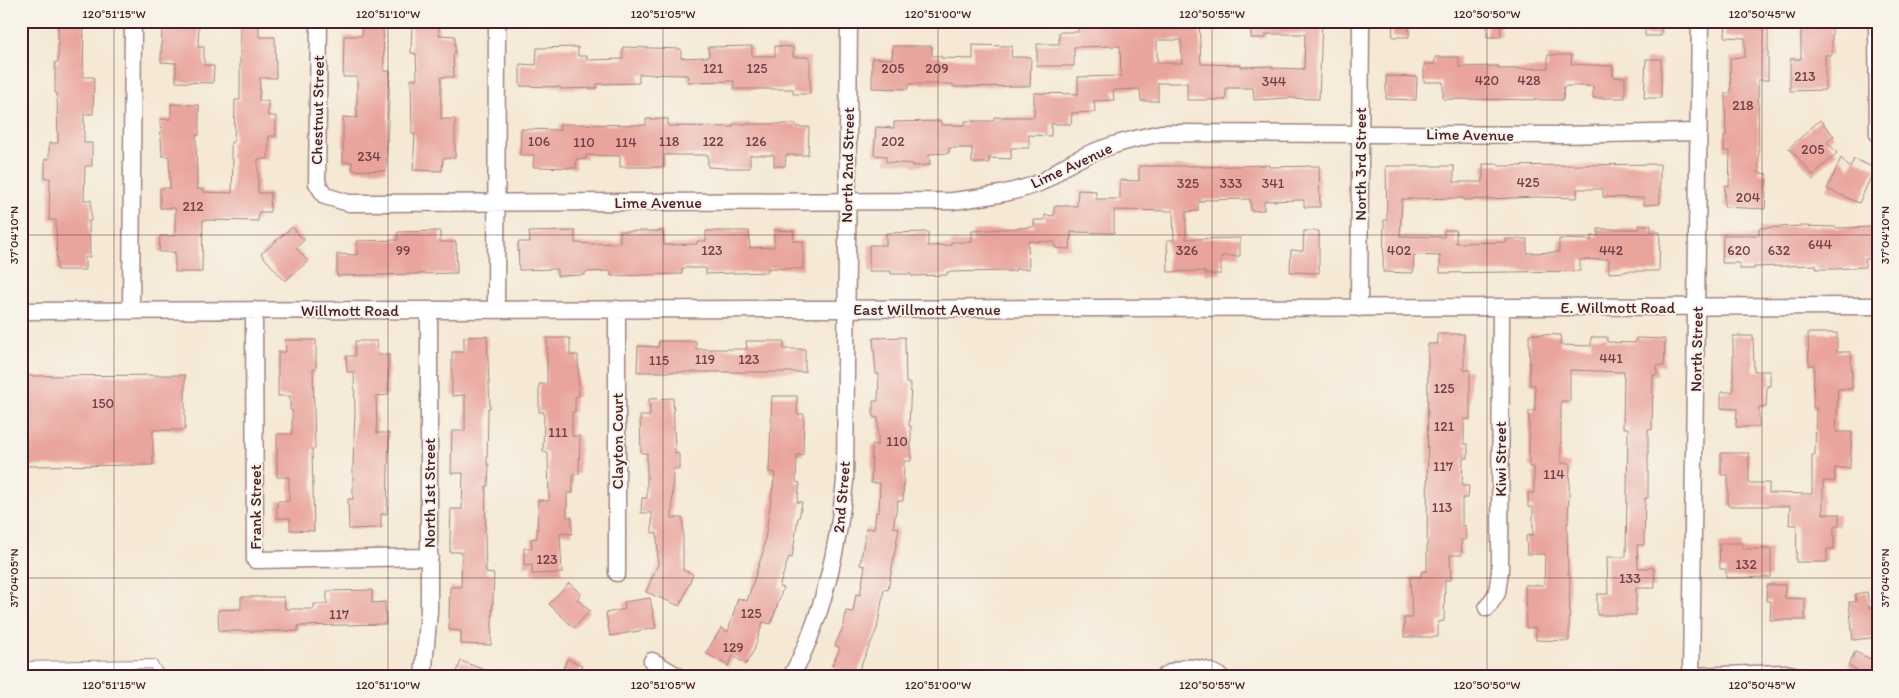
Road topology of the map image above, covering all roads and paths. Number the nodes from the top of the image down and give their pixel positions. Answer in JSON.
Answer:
{"nodes":[{"id":1,"x":133,"y":21,"type":"edge"},
{"id":2,"x":319,"y":21,"type":"edge"},
{"id":3,"x":497,"y":21,"type":"edge"},
{"id":4,"x":849,"y":21,"type":"edge"},
{"id":5,"x":1361,"y":21,"type":"edge"},
{"id":6,"x":1700,"y":21,"type":"edge"},
{"id":7,"x":1877,"y":21,"type":"edge"},
{"id":8,"x":1698,"y":132,"type":"junction"},
{"id":9,"x":1360,"y":133,"type":"junction"},
{"id":10,"x":1877,"y":134,"type":"edge"},
{"id":11,"x":325,"y":196,"type":"joint"},
{"id":12,"x":496,"y":202,"type":"junction"},
{"id":13,"x":847,"y":202,"type":"junction"},
{"id":14,"x":1697,"y":306,"type":"junction"},
{"id":15,"x":1878,"y":306,"type":"edge"},
{"id":16,"x":1359,"y":308,"type":"junction"},
{"id":17,"x":1501,"y":308,"type":"junction"},
{"id":18,"x":496,"y":309,"type":"junction"},
{"id":19,"x":617,"y":309,"type":"junction"},
{"id":20,"x":846,"y":309,"type":"junction"},
{"id":21,"x":254,"y":310,"type":"junction"},
{"id":22,"x":429,"y":310,"type":"junction"},
{"id":23,"x":21,"y":311,"type":"edge"},
{"id":24,"x":131,"y":311,"type":"junction"},
{"id":25,"x":430,"y":557,"type":"junction"},
{"id":26,"x":617,"y":573,"type":"dead end"},
{"id":27,"x":1488,"y":608,"type":"dead end"},
{"id":28,"x":652,"y":662,"type":"dead end"},
{"id":29,"x":71,"y":665,"type":"junction"},
{"id":30,"x":21,"y":666,"type":"edge"},
{"id":31,"x":423,"y":676,"type":"edge"},
{"id":32,"x":1690,"y":676,"type":"edge"},
{"id":33,"x":70,"y":677,"type":"edge"},
{"id":34,"x":160,"y":677,"type":"edge"},
{"id":35,"x":680,"y":677,"type":"edge"},
{"id":36,"x":791,"y":677,"type":"edge"},
{"id":37,"x":1164,"y":677,"type":"edge"},
{"id":38,"x":1221,"y":677,"type":"edge"},
{"id":39,"x":1802,"y":677,"type":"edge"}],
"edges":[{"from":1,"to":24,"type":"street"},
{"from":2,"to":11,"type":"street","name":"Chestnut Street"},
{"from":3,"to":12,"type":"street"},
{"from":4,"to":13,"type":"street","name":"North 2nd Street"},
{"from":5,"to":9,"type":"street","name":"North 3rd Street"},
{"from":6,"to":8,"type":"street","name":"North Street"},
{"from":7,"to":10,"type":"street"},
{"from":8,"to":9,"type":"street","name":"Lime Avenue"},
{"from":8,"to":14,"type":"street","name":"North Street"},
{"from":9,"to":13,"type":"street","name":"Lime Avenue"},
{"from":9,"to":16,"type":"street","name":"North 3rd Street"},
{"from":11,"to":12,"type":"street","name":"Lime Avenue"},
{"from":12,"to":13,"type":"street","name":"Lime Avenue"},
{"from":12,"to":18,"type":"street"},
{"from":13,"to":20,"type":"street","name":"North 2nd Street"},
{"from":14,"to":15,"type":"street","name":"E. Willmott Road"},
{"from":14,"to":17,"type":"street","name":"E. Willmott Road"},
{"from":14,"to":32,"type":"street","name":"North Street"},
{"from":16,"to":17,"type":"street","name":"E. Willmott Road"},
{"from":16,"to":20,"type":"street","name":"East Willmott Avenue"},
{"from":17,"to":27,"type":"street","name":"Kiwi Street"},
{"from":18,"to":19,"type":"street","name":"East Willmott Avenue"},
{"from":18,"to":22,"type":"street","name":"Willmott Road"},
{"from":19,"to":20,"type":"street","name":"East Willmott Avenue"},
{"from":19,"to":26,"type":"street","name":"Clayton Court"},
{"from":20,"to":36,"type":"street","name":"2nd Street"},
{"from":21,"to":22,"type":"street","name":"Willmott Road"},
{"from":21,"to":24,"type":"street","name":"Willmott Road"},
{"from":21,"to":25,"type":"street","name":"Frank Street"},
{"from":22,"to":25,"type":"street","name":"North 1st Street"},
{"from":23,"to":24,"type":"street","name":"Willmott Road"},
{"from":25,"to":31,"type":"street","name":"North 1st Street"},
{"from":28,"to":35,"type":"street"},
{"from":29,"to":30,"type":"lane"},
{"from":29,"to":33,"type":"lane"},
{"from":29,"to":34,"type":"lane"},
{"from":32,"to":39,"type":"street"},
{"from":37,"to":38,"type":"street"}]}
